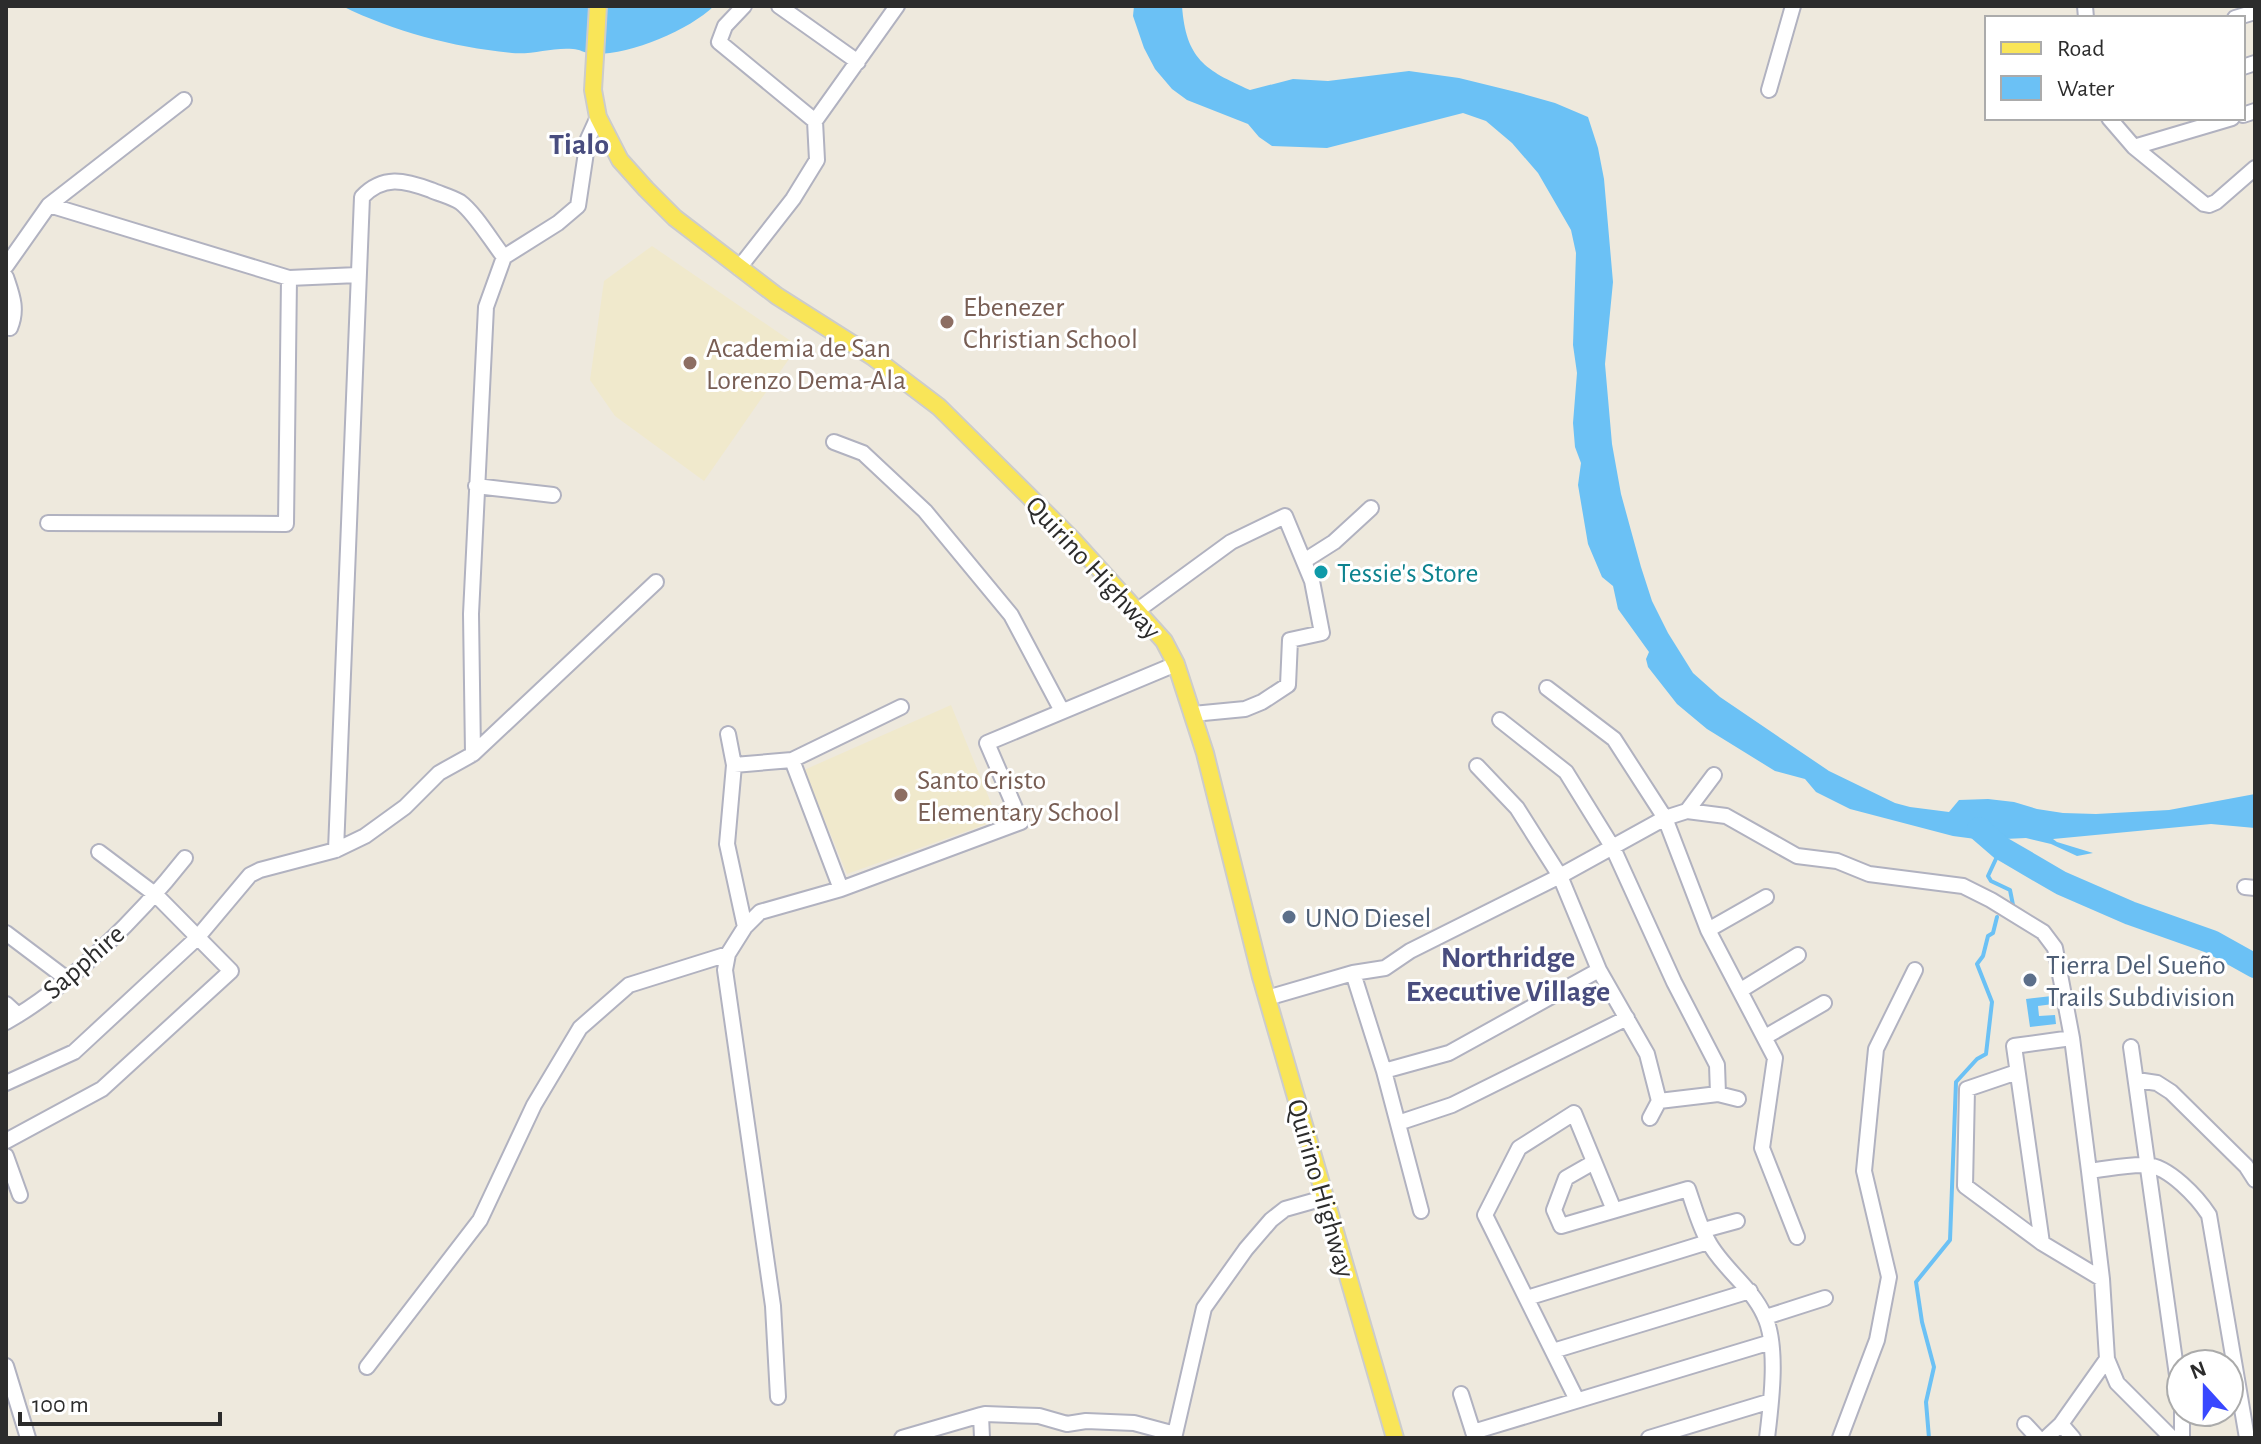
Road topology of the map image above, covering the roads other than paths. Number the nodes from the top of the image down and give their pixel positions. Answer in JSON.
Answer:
{"nodes":[{"id":1,"x":598,"y":6,"type":"edge"},
{"id":2,"x":744,"y":6,"type":"edge"},
{"id":3,"x":779,"y":6,"type":"edge"},
{"id":4,"x":1793,"y":6,"type":"edge"},
{"id":5,"x":893,"y":8,"type":"edge"},
{"id":6,"x":858,"y":62,"type":"junction"},
{"id":7,"x":1769,"y":90,"type":"dead end"},
{"id":8,"x":184,"y":100,"type":"dead end"},
{"id":9,"x":598,"y":117,"type":"junction"},
{"id":10,"x":2111,"y":120,"type":"edge"},
{"id":11,"x":2225,"y":120,"type":"edge"},
{"id":12,"x":815,"y":121,"type":"junction"},
{"id":13,"x":2134,"y":147,"type":"junction"},
{"id":14,"x":2255,"y":168,"type":"edge"},
{"id":15,"x":49,"y":205,"type":"junction"},
{"id":16,"x":504,"y":257,"type":"junction"},
{"id":17,"x":6,"y":266,"type":"edge"},
{"id":18,"x":739,"y":268,"type":"junction"},
{"id":19,"x":358,"y":275,"type":"junction"},
{"id":20,"x":6,"y":277,"type":"edge"},
{"id":21,"x":289,"y":278,"type":"junction"},
{"id":22,"x":10,"y":328,"type":"dead end"},
{"id":23,"x":834,"y":442,"type":"dead end"},
{"id":24,"x":476,"y":486,"type":"junction"},
{"id":25,"x":553,"y":495,"type":"dead end"},
{"id":26,"x":1371,"y":508,"type":"dead end"},
{"id":27,"x":48,"y":523,"type":"dead end"},
{"id":28,"x":1304,"y":561,"type":"junction"},
{"id":29,"x":656,"y":582,"type":"dead end"},
{"id":30,"x":1138,"y":610,"type":"junction"},
{"id":31,"x":1176,"y":664,"type":"junction"},
{"id":32,"x":1547,"y":688,"type":"dead end"},
{"id":33,"x":901,"y":707,"type":"dead end"},
{"id":34,"x":1062,"y":711,"type":"junction"},
{"id":35,"x":1193,"y":714,"type":"junction"},
{"id":36,"x":1500,"y":720,"type":"dead end"},
{"id":37,"x":728,"y":734,"type":"dead end"},
{"id":38,"x":473,"y":754,"type":"junction"},
{"id":39,"x":792,"y":760,"type":"junction"},
{"id":40,"x":734,"y":765,"type":"junction"},
{"id":41,"x":1477,"y":766,"type":"dead end"},
{"id":42,"x":1714,"y":775,"type":"dead end"},
{"id":43,"x":1687,"y":811,"type":"junction"},
{"id":44,"x":1665,"y":818,"type":"junction"},
{"id":45,"x":1613,"y":848,"type":"junction"},
{"id":46,"x":336,"y":850,"type":"junction"},
{"id":47,"x":99,"y":852,"type":"dead end"},
{"id":48,"x":185,"y":858,"type":"dead end"},
{"id":49,"x":1560,"y":876,"type":"junction"},
{"id":50,"x":841,"y":889,"type":"junction"},
{"id":51,"x":156,"y":895,"type":"junction"},
{"id":52,"x":1766,"y":897,"type":"dead end"},
{"id":53,"x":745,"y":927,"type":"junction"},
{"id":54,"x":1708,"y":930,"type":"junction"},
{"id":55,"x":6,"y":933,"type":"edge"},
{"id":56,"x":197,"y":938,"type":"junction"},
{"id":57,"x":728,"y":954,"type":"junction"},
{"id":58,"x":1798,"y":955,"type":"dead end"},
{"id":59,"x":1599,"y":970,"type":"junction"},
{"id":60,"x":1915,"y":970,"type":"dead end"},
{"id":61,"x":1353,"y":973,"type":"junction"},
{"id":62,"x":67,"y":979,"type":"junction"},
{"id":63,"x":1741,"y":990,"type":"junction"},
{"id":64,"x":1267,"y":998,"type":"junction"},
{"id":65,"x":1824,"y":1003,"type":"dead end"},
{"id":66,"x":6,"y":1004,"type":"edge"},
{"id":67,"x":12,"y":1018,"type":"edge"},
{"id":68,"x":1627,"y":1018,"type":"junction"},
{"id":69,"x":1765,"y":1037,"type":"junction"},
{"id":70,"x":2072,"y":1038,"type":"junction"},
{"id":71,"x":2131,"y":1047,"type":"dead end"},
{"id":72,"x":1384,"y":1071,"type":"junction"},
{"id":73,"x":2017,"y":1072,"type":"junction"},
{"id":74,"x":2137,"y":1080,"type":"junction"},
{"id":75,"x":6,"y":1083,"type":"edge"},
{"id":76,"x":1718,"y":1094,"type":"junction"},
{"id":77,"x":1738,"y":1099,"type":"dead end"},
{"id":78,"x":1659,"y":1101,"type":"junction"},
{"id":79,"x":1650,"y":1118,"type":"dead end"},
{"id":80,"x":1398,"y":1123,"type":"junction"},
{"id":81,"x":6,"y":1141,"type":"edge"},
{"id":82,"x":6,"y":1156,"type":"edge"},
{"id":83,"x":1594,"y":1162,"type":"junction"},
{"id":84,"x":2149,"y":1164,"type":"junction"},
{"id":85,"x":2089,"y":1171,"type":"junction"},
{"id":86,"x":2255,"y":1180,"type":"edge"},
{"id":87,"x":20,"y":1195,"type":"dead end"},
{"id":88,"x":1324,"y":1198,"type":"junction"},
{"id":89,"x":1614,"y":1210,"type":"junction"},
{"id":90,"x":1421,"y":1211,"type":"dead end"},
{"id":91,"x":1737,"y":1221,"type":"dead end"},
{"id":92,"x":1706,"y":1236,"type":"junction"},
{"id":93,"x":1797,"y":1237,"type":"dead end"},
{"id":94,"x":2042,"y":1243,"type":"junction"},
{"id":95,"x":2102,"y":1279,"type":"junction"},
{"id":96,"x":1750,"y":1291,"type":"junction"},
{"id":97,"x":1527,"y":1298,"type":"junction"},
{"id":98,"x":1825,"y":1298,"type":"dead end"},
{"id":99,"x":1766,"y":1317,"type":"junction"},
{"id":100,"x":1771,"y":1342,"type":"junction"},
{"id":101,"x":2174,"y":1348,"type":"edge"},
{"id":102,"x":1553,"y":1351,"type":"junction"},
{"id":103,"x":2107,"y":1359,"type":"junction"},
{"id":104,"x":6,"y":1366,"type":"edge"},
{"id":105,"x":367,"y":1367,"type":"dead end"},
{"id":106,"x":1461,"y":1394,"type":"dead end"},
{"id":107,"x":778,"y":1397,"type":"dead end"},
{"id":108,"x":1577,"y":1400,"type":"junction"},
{"id":109,"x":1771,"y":1401,"type":"junction"},
{"id":110,"x":13,"y":1413,"type":"edge"},
{"id":111,"x":981,"y":1415,"type":"junction"},
{"id":112,"x":2025,"y":1424,"type":"dead end"},
{"id":113,"x":2061,"y":1424,"type":"junction"},
{"id":114,"x":1474,"y":1435,"type":"edge"},
{"id":115,"x":2252,"y":1437,"type":"edge"},
{"id":116,"x":28,"y":1438,"type":"edge"},
{"id":117,"x":902,"y":1438,"type":"edge"},
{"id":118,"x":982,"y":1438,"type":"edge"},
{"id":119,"x":1395,"y":1438,"type":"edge"},
{"id":120,"x":1649,"y":1438,"type":"edge"},
{"id":121,"x":1767,"y":1438,"type":"edge"},
{"id":122,"x":1840,"y":1438,"type":"edge"},
{"id":123,"x":2038,"y":1438,"type":"edge"},
{"id":124,"x":2046,"y":1438,"type":"edge"},
{"id":125,"x":2073,"y":1438,"type":"edge"},
{"id":126,"x":2172,"y":1438,"type":"edge"}],
"edges":[{"from":1,"to":9,"type":"main road","name":"Quirino Highway"},
{"from":2,"to":12,"type":"street"},
{"from":3,"to":6,"type":"street"},
{"from":4,"to":7,"type":"street"},
{"from":5,"to":6,"type":"street"},
{"from":6,"to":12,"type":"street"},
{"from":8,"to":15,"type":"street"},
{"from":9,"to":16,"type":"street"},
{"from":9,"to":18,"type":"main road","name":"Quirino Highway"},
{"from":10,"to":13,"type":"street"},
{"from":11,"to":13,"type":"street"},
{"from":12,"to":18,"type":"street"},
{"from":13,"to":14,"type":"street"},
{"from":15,"to":17,"type":"street"},
{"from":15,"to":21,"type":"street"},
{"from":16,"to":19,"type":"street"},
{"from":16,"to":24,"type":"street"},
{"from":18,"to":30,"type":"main road","name":"Quirino Highway"},
{"from":19,"to":21,"type":"street"},
{"from":19,"to":46,"type":"street"},
{"from":20,"to":22,"type":"street"},
{"from":21,"to":27,"type":"street"},
{"from":23,"to":34,"type":"street"},
{"from":24,"to":25,"type":"street"},
{"from":24,"to":38,"type":"street"},
{"from":26,"to":28,"type":"street"},
{"from":28,"to":30,"type":"street"},
{"from":28,"to":35,"type":"street"},
{"from":29,"to":38,"type":"street"},
{"from":30,"to":31,"type":"main road","name":"Quirino Highway"},
{"from":31,"to":34,"type":"street"},
{"from":31,"to":35,"type":"main road","name":"Quirino Highway"},
{"from":32,"to":44,"type":"street"},
{"from":33,"to":39,"type":"street"},
{"from":34,"to":50,"type":"street"},
{"from":35,"to":64,"type":"main road","name":"Quirino Highway"},
{"from":36,"to":45,"type":"street"},
{"from":37,"to":40,"type":"street"},
{"from":38,"to":46,"type":"street"},
{"from":39,"to":40,"type":"street"},
{"from":39,"to":50,"type":"street"},
{"from":40,"to":53,"type":"street"},
{"from":41,"to":49,"type":"street"},
{"from":42,"to":43,"type":"street"},
{"from":43,"to":44,"type":"street"},
{"from":43,"to":70,"type":"street"},
{"from":44,"to":45,"type":"street"},
{"from":44,"to":54,"type":"street"},
{"from":45,"to":49,"type":"street"},
{"from":45,"to":76,"type":"street"},
{"from":46,"to":56,"type":"street"},
{"from":47,"to":51,"type":"street"},
{"from":48,"to":51,"type":"street","name":"Sapphire"},
{"from":49,"to":59,"type":"street"},
{"from":49,"to":61,"type":"street"},
{"from":50,"to":53,"type":"street"},
{"from":51,"to":56,"type":"street"},
{"from":51,"to":62,"type":"street","name":"Sapphire"},
{"from":52,"to":54,"type":"street"},
{"from":53,"to":57,"type":"street"},
{"from":54,"to":63,"type":"street"},
{"from":55,"to":62,"type":"street"},
{"from":56,"to":75,"type":"street"},
{"from":56,"to":81,"type":"street"},
{"from":57,"to":105,"type":"street"},
{"from":57,"to":107,"type":"street"},
{"from":58,"to":63,"type":"street"},
{"from":59,"to":68,"type":"street"},
{"from":59,"to":72,"type":"street"},
{"from":60,"to":122,"type":"street"},
{"from":61,"to":64,"type":"street"},
{"from":61,"to":72,"type":"street"},
{"from":62,"to":67,"type":"street","name":"Sapphire"},
{"from":63,"to":69,"type":"street"},
{"from":64,"to":88,"type":"main road","name":"Quirino Highway"},
{"from":65,"to":69,"type":"street"},
{"from":66,"to":67,"type":"street"},
{"from":68,"to":78,"type":"street"},
{"from":68,"to":80,"type":"street"},
{"from":69,"to":93,"type":"street"},
{"from":70,"to":73,"type":"street"},
{"from":70,"to":85,"type":"street"},
{"from":71,"to":74,"type":"street"},
{"from":72,"to":80,"type":"street"},
{"from":73,"to":94,"type":"street"},
{"from":73,"to":94,"type":"street"},
{"from":74,"to":84,"type":"street"},
{"from":74,"to":86,"type":"street"},
{"from":76,"to":77,"type":"street"},
{"from":76,"to":78,"type":"street"},
{"from":78,"to":79,"type":"street"},
{"from":80,"to":90,"type":"street"},
{"from":82,"to":87,"type":"street"},
{"from":83,"to":89,"type":"street"},
{"from":83,"to":89,"type":"street"},
{"from":83,"to":97,"type":"street"},
{"from":84,"to":85,"type":"street"},
{"from":84,"to":101,"type":"street"},
{"from":84,"to":115,"type":"street"},
{"from":85,"to":95,"type":"street"},
{"from":88,"to":111,"type":"street"},
{"from":88,"to":119,"type":"main road","name":"Quirino Highway"},
{"from":89,"to":92,"type":"street"},
{"from":91,"to":92,"type":"street"},
{"from":92,"to":96,"type":"street"},
{"from":92,"to":97,"type":"street"},
{"from":94,"to":95,"type":"street"},
{"from":95,"to":103,"type":"street"},
{"from":96,"to":99,"type":"street"},
{"from":96,"to":102,"type":"street"},
{"from":97,"to":102,"type":"street"},
{"from":98,"to":99,"type":"street"},
{"from":99,"to":100,"type":"street"},
{"from":100,"to":108,"type":"street"},
{"from":100,"to":109,"type":"street"},
{"from":102,"to":108,"type":"street"},
{"from":103,"to":113,"type":"street"},
{"from":103,"to":126,"type":"street"},
{"from":104,"to":110,"type":"street"},
{"from":106,"to":114,"type":"street"},
{"from":108,"to":114,"type":"street"},
{"from":109,"to":120,"type":"street"},
{"from":109,"to":121,"type":"street"},
{"from":110,"to":116,"type":"street"},
{"from":111,"to":117,"type":"street"},
{"from":111,"to":118,"type":"street"},
{"from":112,"to":123,"type":"street"},
{"from":113,"to":124,"type":"street"},
{"from":113,"to":125,"type":"street"}]}
